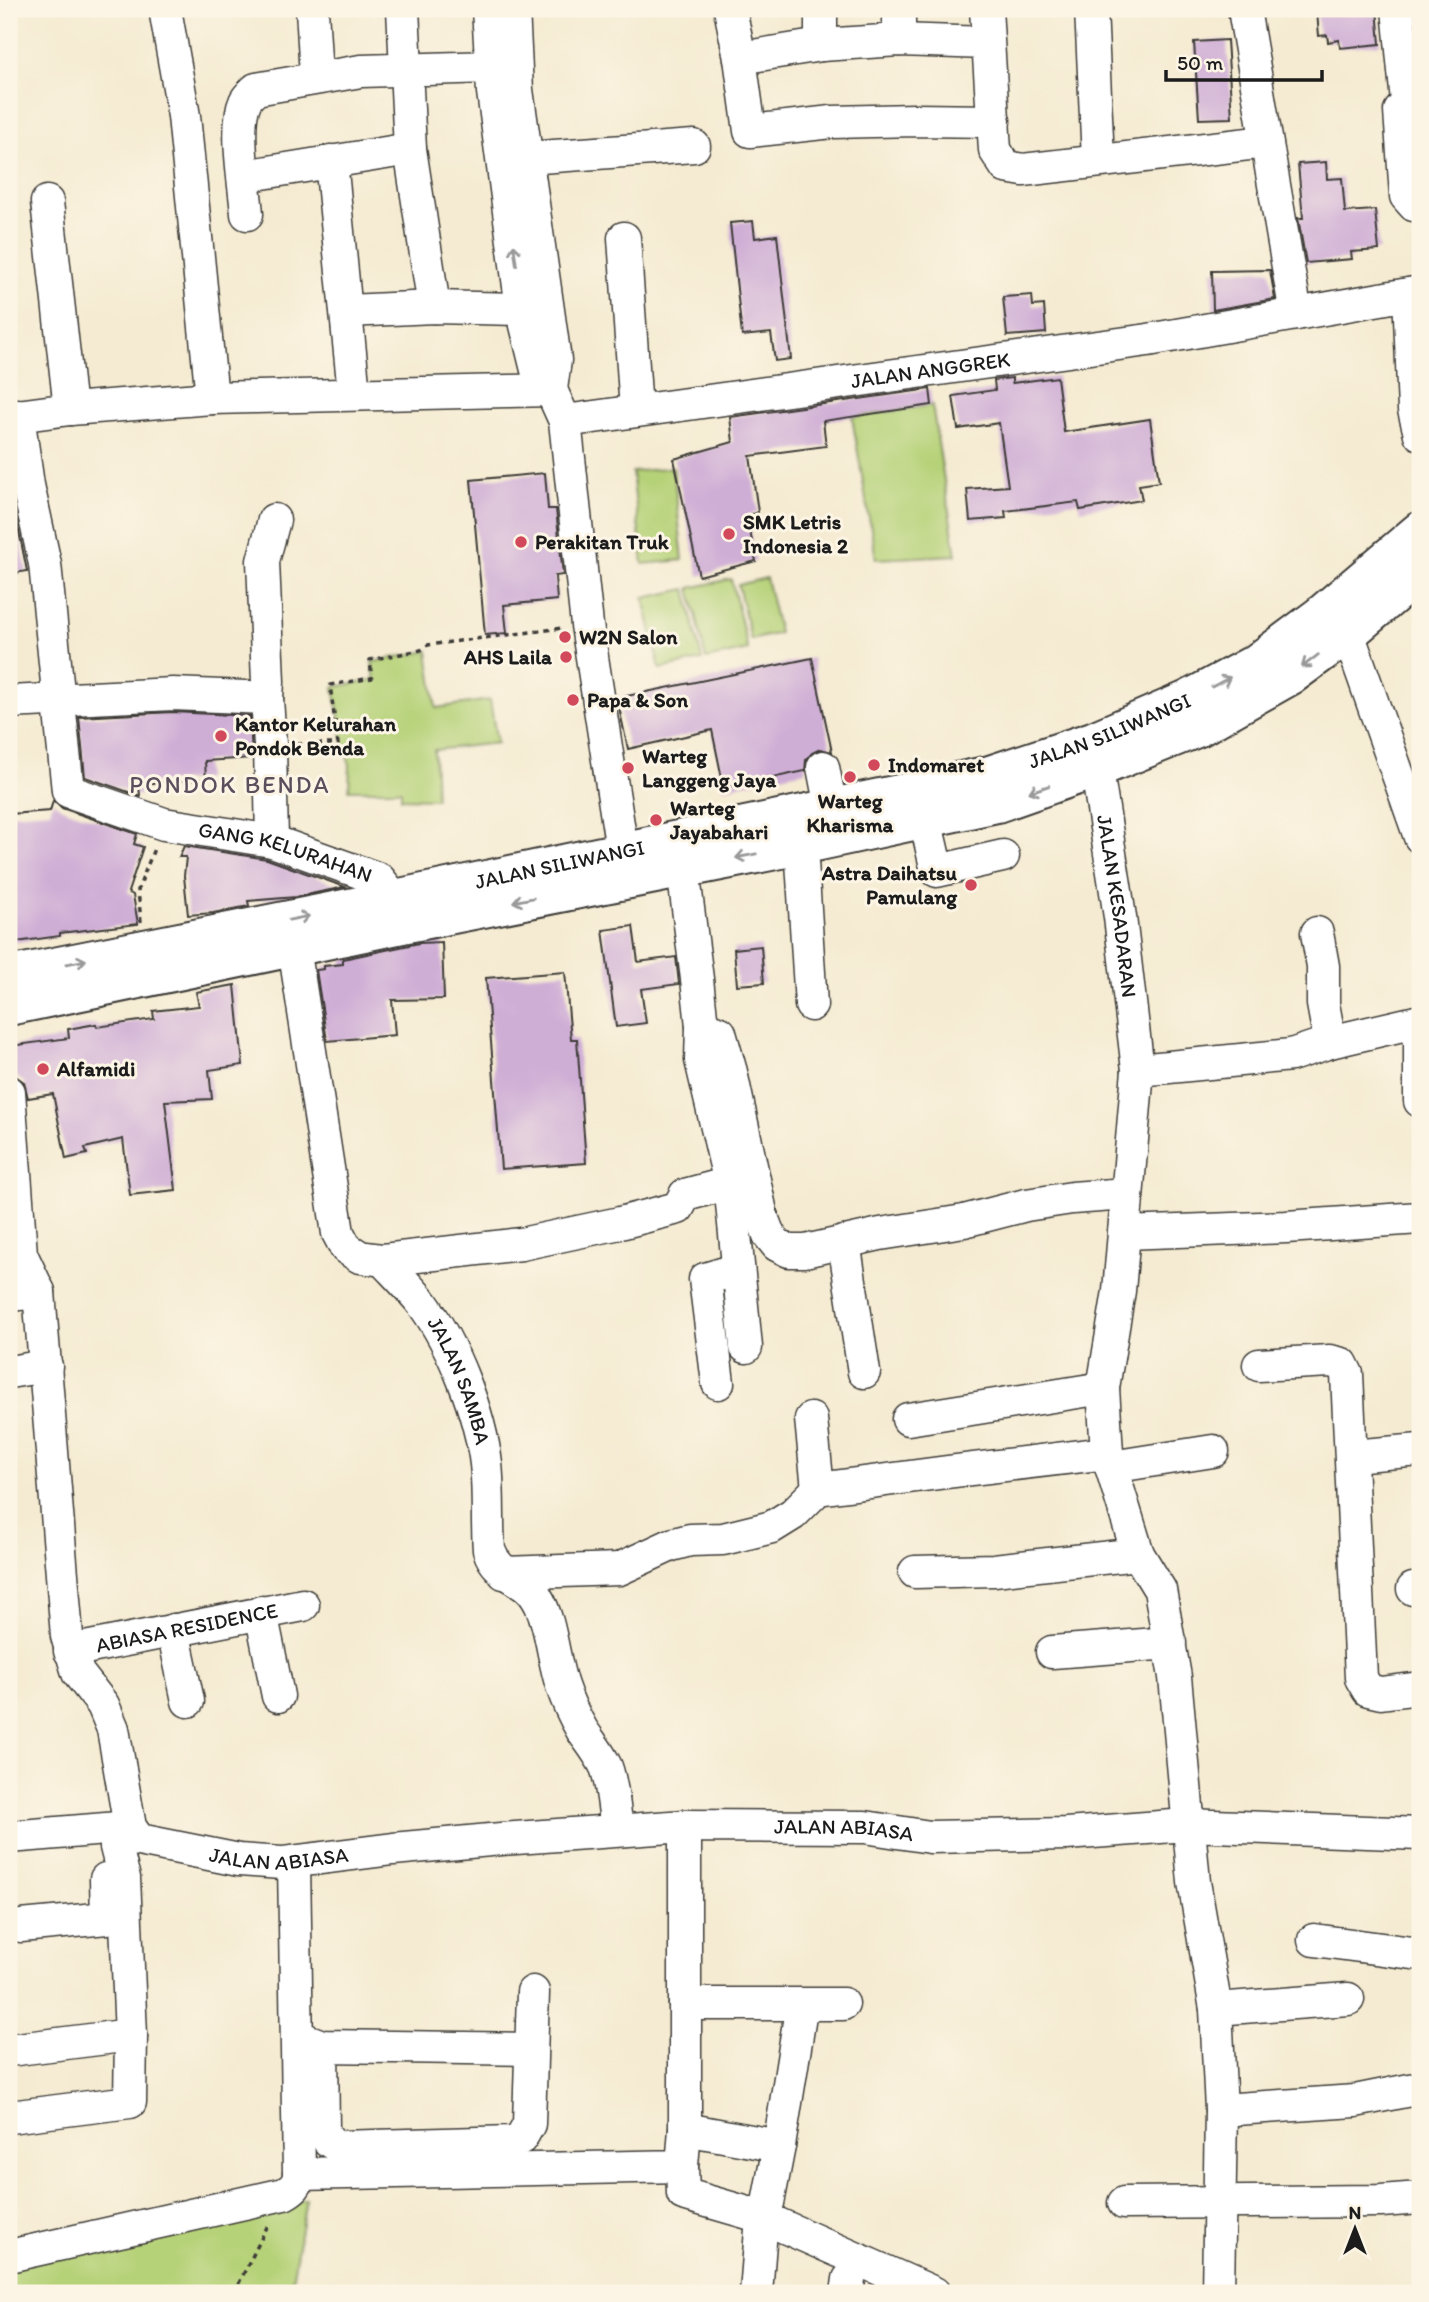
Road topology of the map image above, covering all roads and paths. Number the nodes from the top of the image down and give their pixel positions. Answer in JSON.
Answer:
{"nodes":[{"id":1,"x":165,"y":9,"type":"edge"},
{"id":2,"x":312,"y":9,"type":"edge"},
{"id":3,"x":403,"y":9,"type":"edge"},
{"id":4,"x":488,"y":9,"type":"edge"},
{"id":5,"x":513,"y":9,"type":"edge"},
{"id":6,"x":730,"y":9,"type":"edge"},
{"id":7,"x":821,"y":9,"type":"edge"},
{"id":8,"x":899,"y":9,"type":"edge"},
{"id":9,"x":986,"y":9,"type":"edge"},
{"id":10,"x":1091,"y":9,"type":"edge"},
{"id":11,"x":1244,"y":9,"type":"edge"},
{"id":12,"x":1398,"y":9,"type":"edge"},
{"id":13,"x":899,"y":40,"type":"junction"},
{"id":14,"x":987,"y":43,"type":"junction"},
{"id":15,"x":821,"y":45,"type":"junction"},
{"id":16,"x":740,"y":58,"type":"junction"},
{"id":17,"x":405,"y":69,"type":"junction"},
{"id":18,"x":316,"y":77,"type":"junction"},
{"id":19,"x":501,"y":83,"type":"junction"},
{"id":20,"x":1410,"y":110,"type":"edge"},
{"id":21,"x":994,"y":121,"type":"junction"},
{"id":22,"x":1266,"y":142,"type":"junction"},
{"id":23,"x":694,"y":146,"type":"dead end"},
{"id":24,"x":410,"y":149,"type":"junction"},
{"id":25,"x":527,"y":158,"type":"junction"},
{"id":26,"x":1098,"y":160,"type":"junction"},
{"id":27,"x":331,"y":161,"type":"junction"},
{"id":28,"x":244,"y":177,"type":"junction"},
{"id":29,"x":47,"y":202,"type":"dead end"},
{"id":30,"x":1420,"y":205,"type":"edge"},
{"id":31,"x":247,"y":214,"type":"dead end"},
{"id":32,"x":624,"y":239,"type":"dead end"},
{"id":33,"x":1415,"y":293,"type":"edge"},
{"id":34,"x":434,"y":307,"type":"junction"},
{"id":35,"x":522,"y":309,"type":"junction"},
{"id":36,"x":347,"y":311,"type":"junction"},
{"id":37,"x":1296,"y":314,"type":"junction"},
{"id":38,"x":551,"y":390,"type":"junction"},
{"id":39,"x":354,"y":393,"type":"junction"},
{"id":40,"x":212,"y":398,"type":"junction"},
{"id":41,"x":70,"y":409,"type":"junction"},
{"id":42,"x":636,"y":410,"type":"junction"},
{"id":43,"x":13,"y":416,"type":"edge"},
{"id":44,"x":565,"y":421,"type":"junction"},
{"id":45,"x":1420,"y":434,"type":"edge"},
{"id":46,"x":274,"y":520,"type":"dead end"},
{"id":47,"x":1420,"y":531,"type":"edge"},
{"id":48,"x":1420,"y":572,"type":"edge"},
{"id":49,"x":587,"y":625,"type":"junction"},
{"id":50,"x":1348,"y":633,"type":"junction"},
{"id":51,"x":267,"y":698,"type":"junction"},
{"id":52,"x":57,"y":700,"type":"junction"},
{"id":53,"x":9,"y":702,"type":"edge"},
{"id":54,"x":270,"y":745,"type":"junction"},
{"id":55,"x":1095,"y":755,"type":"junction"},
{"id":56,"x":823,"y":767,"type":"dead end"},
{"id":57,"x":831,"y":808,"type":"junction"},
{"id":58,"x":925,"y":819,"type":"junction"},
{"id":59,"x":1418,"y":821,"type":"edge"},
{"id":60,"x":164,"y":824,"type":"junction"},
{"id":61,"x":272,"y":841,"type":"junction"},
{"id":62,"x":801,"y":845,"type":"junction"},
{"id":63,"x":622,"y":850,"type":"junction"},
{"id":64,"x":1003,"y":856,"type":"dead end"},
{"id":65,"x":683,"y":869,"type":"junction"},
{"id":66,"x":395,"y":899,"type":"junction"},
{"id":67,"x":142,"y":930,"type":"dead end"},
{"id":68,"x":1317,"y":933,"type":"dead end"},
{"id":69,"x":294,"y":947,"type":"junction"},
{"id":70,"x":9,"y":976,"type":"edge"},
{"id":71,"x":811,"y":1005,"type":"dead end"},
{"id":72,"x":9,"y":1006,"type":"edge"},
{"id":73,"x":1420,"y":1021,"type":"edge"},
{"id":74,"x":702,"y":1026,"type":"junction"},
{"id":75,"x":1330,"y":1042,"type":"junction"},
{"id":76,"x":1138,"y":1070,"type":"junction"},
{"id":77,"x":9,"y":1092,"type":"edge"},
{"id":78,"x":1420,"y":1101,"type":"edge"},
{"id":79,"x":730,"y":1183,"type":"junction"},
{"id":80,"x":1127,"y":1194,"type":"junction"},
{"id":81,"x":1420,"y":1218,"type":"edge"},
{"id":82,"x":1124,"y":1233,"type":"junction"},
{"id":83,"x":844,"y":1242,"type":"junction"},
{"id":84,"x":383,"y":1260,"type":"junction"},
{"id":85,"x":738,"y":1269,"type":"junction"},
{"id":86,"x":24,"y":1294,"type":"edge"},
{"id":87,"x":746,"y":1347,"type":"dead end"},
{"id":88,"x":1259,"y":1365,"type":"dead end"},
{"id":89,"x":46,"y":1366,"type":"junction"},
{"id":90,"x":9,"y":1372,"type":"edge"},
{"id":91,"x":864,"y":1372,"type":"dead end"},
{"id":92,"x":718,"y":1383,"type":"dead end"},
{"id":93,"x":1103,"y":1388,"type":"junction"},
{"id":94,"x":811,"y":1419,"type":"dead end"},
{"id":95,"x":908,"y":1419,"type":"dead end"},
{"id":96,"x":1420,"y":1450,"type":"edge"},
{"id":97,"x":1213,"y":1451,"type":"dead end"},
{"id":98,"x":1352,"y":1456,"type":"junction"},
{"id":99,"x":1109,"y":1460,"type":"junction"},
{"id":100,"x":818,"y":1489,"type":"junction"},
{"id":101,"x":1138,"y":1554,"type":"junction"},
{"id":102,"x":915,"y":1572,"type":"dead end"},
{"id":103,"x":505,"y":1573,"type":"junction"},
{"id":104,"x":303,"y":1605,"type":"dead end"},
{"id":105,"x":261,"y":1612,"type":"junction"},
{"id":106,"x":173,"y":1630,"type":"junction"},
{"id":107,"x":1170,"y":1643,"type":"junction"},
{"id":108,"x":70,"y":1651,"type":"junction"},
{"id":109,"x":1052,"y":1652,"type":"dead end"},
{"id":110,"x":1420,"y":1688,"type":"edge"},
{"id":111,"x":278,"y":1696,"type":"dead end"},
{"id":112,"x":188,"y":1701,"type":"dead end"},
{"id":113,"x":1187,"y":1825,"type":"junction"},
{"id":114,"x":685,"y":1826,"type":"junction"},
{"id":115,"x":617,"y":1830,"type":"junction"},
{"id":116,"x":1420,"y":1834,"type":"edge"},
{"id":117,"x":9,"y":1837,"type":"edge"},
{"id":118,"x":123,"y":1837,"type":"junction"},
{"id":119,"x":294,"y":1862,"type":"junction"},
{"id":120,"x":21,"y":1926,"type":"dead end"},
{"id":121,"x":1314,"y":1940,"type":"dead end"},
{"id":122,"x":1420,"y":1954,"type":"edge"},
{"id":123,"x":533,"y":1992,"type":"dead end"},
{"id":124,"x":1348,"y":1999,"type":"dead end"},
{"id":125,"x":843,"y":2004,"type":"dead end"},
{"id":126,"x":1216,"y":2009,"type":"junction"},
{"id":127,"x":692,"y":2010,"type":"junction"},
{"id":128,"x":800,"y":2016,"type":"dead end"},
{"id":129,"x":131,"y":2035,"type":"junction"},
{"id":130,"x":310,"y":2038,"type":"junction"},
{"id":131,"x":531,"y":2049,"type":"junction"},
{"id":132,"x":9,"y":2050,"type":"edge"},
{"id":133,"x":1420,"y":2088,"type":"edge"},
{"id":134,"x":1221,"y":2110,"type":"junction"},
{"id":135,"x":9,"y":2117,"type":"edge"},
{"id":136,"x":691,"y":2130,"type":"junction"},
{"id":137,"x":779,"y":2146,"type":"junction"},
{"id":138,"x":682,"y":2166,"type":"junction"},
{"id":139,"x":292,"y":2184,"type":"junction"},
{"id":140,"x":1420,"y":2198,"type":"edge"},
{"id":141,"x":1124,"y":2203,"type":"dead end"},
{"id":142,"x":1220,"y":2203,"type":"junction"},
{"id":143,"x":765,"y":2210,"type":"junction"},
{"id":144,"x":9,"y":2256,"type":"edge"},
{"id":145,"x":234,"y":2293,"type":"edge"},
{"id":146,"x":756,"y":2293,"type":"edge"},
{"id":147,"x":934,"y":2293,"type":"edge"},
{"id":148,"x":1218,"y":2293,"type":"edge"}],
"edges":[{"from":1,"to":40,"type":"street"},
{"from":2,"to":18,"type":"street"},
{"from":3,"to":17,"type":"street"},
{"from":4,"to":19,"type":"street"},
{"from":5,"to":19,"type":"street"},
{"from":6,"to":16,"type":"street"},
{"from":7,"to":15,"type":"street"},
{"from":8,"to":13,"type":"street"},
{"from":9,"to":14,"type":"street"},
{"from":10,"to":26,"type":"street"},
{"from":11,"to":22,"type":"street"},
{"from":12,"to":20,"type":"street"},
{"from":13,"to":14,"type":"street"},
{"from":13,"to":15,"type":"street"},
{"from":14,"to":21,"type":"street"},
{"from":15,"to":16,"type":"street"},
{"from":16,"to":21,"type":"street"},
{"from":17,"to":18,"type":"street"},
{"from":17,"to":19,"type":"street"},
{"from":17,"to":24,"type":"street"},
{"from":18,"to":28,"type":"street"},
{"from":19,"to":25,"type":"street"},
{"from":35,"to":19,"type":"street","one_way":true},
{"from":20,"to":30,"type":"street"},
{"from":21,"to":26,"type":"street"},
{"from":22,"to":26,"type":"street"},
{"from":22,"to":37,"type":"street"},
{"from":23,"to":25,"type":"street"},
{"from":24,"to":27,"type":"street"},
{"from":24,"to":34,"type":"street"},
{"from":25,"to":38,"type":"street"},
{"from":27,"to":28,"type":"street"},
{"from":27,"to":36,"type":"street"},
{"from":28,"to":31,"type":"street"},
{"from":29,"to":41,"type":"street"},
{"from":32,"to":42,"type":"street"},
{"from":33,"to":37,"type":"street","name":"JALAN ANGGREK"},
{"from":33,"to":45,"type":"street","name":"JALAN ANGGREK"},
{"from":34,"to":35,"type":"street"},
{"from":34,"to":36,"type":"street"},
{"from":35,"to":38,"type":"street"},
{"from":36,"to":39,"type":"street"},
{"from":37,"to":42,"type":"street","name":"JALAN ANGGREK"},
{"from":38,"to":39,"type":"street"},
{"from":38,"to":44,"type":"street"},
{"from":39,"to":40,"type":"street"},
{"from":40,"to":41,"type":"street"},
{"from":41,"to":43,"type":"street"},
{"from":42,"to":44,"type":"street","name":"JALAN ANGGREK"},
{"from":43,"to":52,"type":"street"},
{"from":44,"to":49,"type":"street"},
{"from":46,"to":51,"type":"street"},
{"from":55,"to":47,"type":"main road","name":"JALAN SILIWANGI","one_way":true},
{"from":48,"to":50,"type":"main road","name":"JALAN SILIWANGI"},
{"from":49,"to":54,"type":"path"},
{"from":49,"to":63,"type":"street"},
{"from":50,"to":55,"type":"main road","name":"JALAN SILIWANGI","one_way":true},
{"from":50,"to":59,"type":"street"},
{"from":51,"to":52,"type":"street"},
{"from":51,"to":54,"type":"street"},
{"from":52,"to":53,"type":"street"},
{"from":52,"to":60,"type":"street","name":"GANG KELURAHAN"},
{"from":54,"to":61,"type":"street"},
{"from":55,"to":57,"type":"main road","name":"JALAN SILIWANGI"},
{"from":55,"to":58,"type":"main road","name":"JALAN SILIWANGI","one_way":true},
{"from":55,"to":76,"type":"street","name":"JALAN KESADARAN"},
{"from":56,"to":57,"type":"street"},
{"from":57,"to":63,"type":"main road","name":"JALAN SILIWANGI"},
{"from":58,"to":62,"type":"main road","name":"JALAN SILIWANGI"},
{"from":58,"to":64,"type":"street"},
{"from":60,"to":61,"type":"street","name":"GANG KELURAHAN"},
{"from":60,"to":67,"type":"path"},
{"from":61,"to":66,"type":"street","name":"GANG KELURAHAN"},
{"from":62,"to":65,"type":"main road","name":"JALAN SILIWANGI","one_way":true},
{"from":62,"to":71,"type":"street"},
{"from":63,"to":66,"type":"main road","name":"JALAN SILIWANGI"},
{"from":65,"to":69,"type":"main road","name":"JALAN SILIWANGI","one_way":true},
{"from":65,"to":74,"type":"street"},
{"from":70,"to":66,"type":"main road","name":"JALAN SILIWANGI","one_way":true},
{"from":68,"to":75,"type":"street"},
{"from":69,"to":72,"type":"main road","name":"JALAN SILIWANGI"},
{"from":69,"to":84,"type":"street"},
{"from":73,"to":75,"type":"street"},
{"from":73,"to":78,"type":"street"},
{"from":74,"to":79,"type":"street"},
{"from":74,"to":83,"type":"street"},
{"from":75,"to":76,"type":"street"},
{"from":76,"to":80,"type":"street","name":"JALAN KESADARAN"},
{"from":77,"to":86,"type":"street"},
{"from":79,"to":84,"type":"street"},
{"from":79,"to":85,"type":"street"},
{"from":80,"to":82,"type":"street","name":"JALAN KESADARAN"},
{"from":80,"to":83,"type":"street"},
{"from":81,"to":82,"type":"street"},
{"from":82,"to":93,"type":"street","name":"JALAN KESADARAN"},
{"from":83,"to":91,"type":"street"},
{"from":84,"to":103,"type":"street","name":"JALAN SAMBA"},
{"from":85,"to":87,"type":"street"},
{"from":85,"to":92,"type":"street"},
{"from":86,"to":89,"type":"street"},
{"from":88,"to":98,"type":"street"},
{"from":89,"to":90,"type":"street"},
{"from":89,"to":108,"type":"street"},
{"from":93,"to":95,"type":"street"},
{"from":93,"to":99,"type":"street","name":"JALAN KESADARAN"},
{"from":94,"to":100,"type":"street"},
{"from":96,"to":98,"type":"street"},
{"from":97,"to":99,"type":"street"},
{"from":98,"to":110,"type":"street"},
{"from":99,"to":100,"type":"street"},
{"from":99,"to":101,"type":"street","name":"JALAN KESADARAN"},
{"from":100,"to":103,"type":"street"},
{"from":101,"to":102,"type":"street"},
{"from":101,"to":107,"type":"street","name":"JALAN KESADARAN"},
{"from":103,"to":115,"type":"street","name":"JALAN SAMBA"},
{"from":104,"to":105,"type":"street","name":"ABIASA RESIDENCE"},
{"from":105,"to":106,"type":"street","name":"ABIASA RESIDENCE"},
{"from":105,"to":111,"type":"street"},
{"from":106,"to":108,"type":"street","name":"ABIASA RESIDENCE"},
{"from":106,"to":112,"type":"street"},
{"from":107,"to":109,"type":"street"},
{"from":107,"to":113,"type":"street","name":"JALAN KESADARAN"},
{"from":108,"to":118,"type":"street"},
{"from":113,"to":114,"type":"street","name":"JALAN ABIASA"},
{"from":113,"to":116,"type":"street","name":"JALAN ABIASA"},
{"from":113,"to":126,"type":"street","name":"JALAN KESADARAN"},
{"from":114,"to":115,"type":"street","name":"JALAN ABIASA"},
{"from":114,"to":127,"type":"street"},
{"from":115,"to":119,"type":"street","name":"JALAN ABIASA"},
{"from":117,"to":118,"type":"street"},
{"from":118,"to":119,"type":"street","name":"JALAN ABIASA"},
{"from":118,"to":120,"type":"street"},
{"from":118,"to":129,"type":"street"},
{"from":119,"to":130,"type":"street"},
{"from":121,"to":122,"type":"street"},
{"from":123,"to":131,"type":"street"},
{"from":124,"to":126,"type":"street"},
{"from":125,"to":127,"type":"street"},
{"from":126,"to":134,"type":"street","name":"JALAN KESADARAN"},
{"from":127,"to":136,"type":"street"},
{"from":128,"to":137,"type":"street"},
{"from":129,"to":132,"type":"street"},
{"from":129,"to":135,"type":"street"},
{"from":130,"to":131,"type":"street"},
{"from":130,"to":131,"type":"street"},
{"from":130,"to":139,"type":"street"},
{"from":133,"to":134,"type":"street"},
{"from":134,"to":142,"type":"street","name":"JALAN KESADARAN"},
{"from":136,"to":137,"type":"street"},
{"from":136,"to":138,"type":"street"},
{"from":137,"to":143,"type":"street"},
{"from":138,"to":139,"type":"street"},
{"from":138,"to":143,"type":"street"},
{"from":139,"to":144,"type":"street"},
{"from":139,"to":145,"type":"path"},
{"from":140,"to":142,"type":"street"},
{"from":141,"to":142,"type":"street"},
{"from":142,"to":148,"type":"street","name":"JALAN KESADARAN"},
{"from":143,"to":146,"type":"street"},
{"from":143,"to":147,"type":"street"}]}
